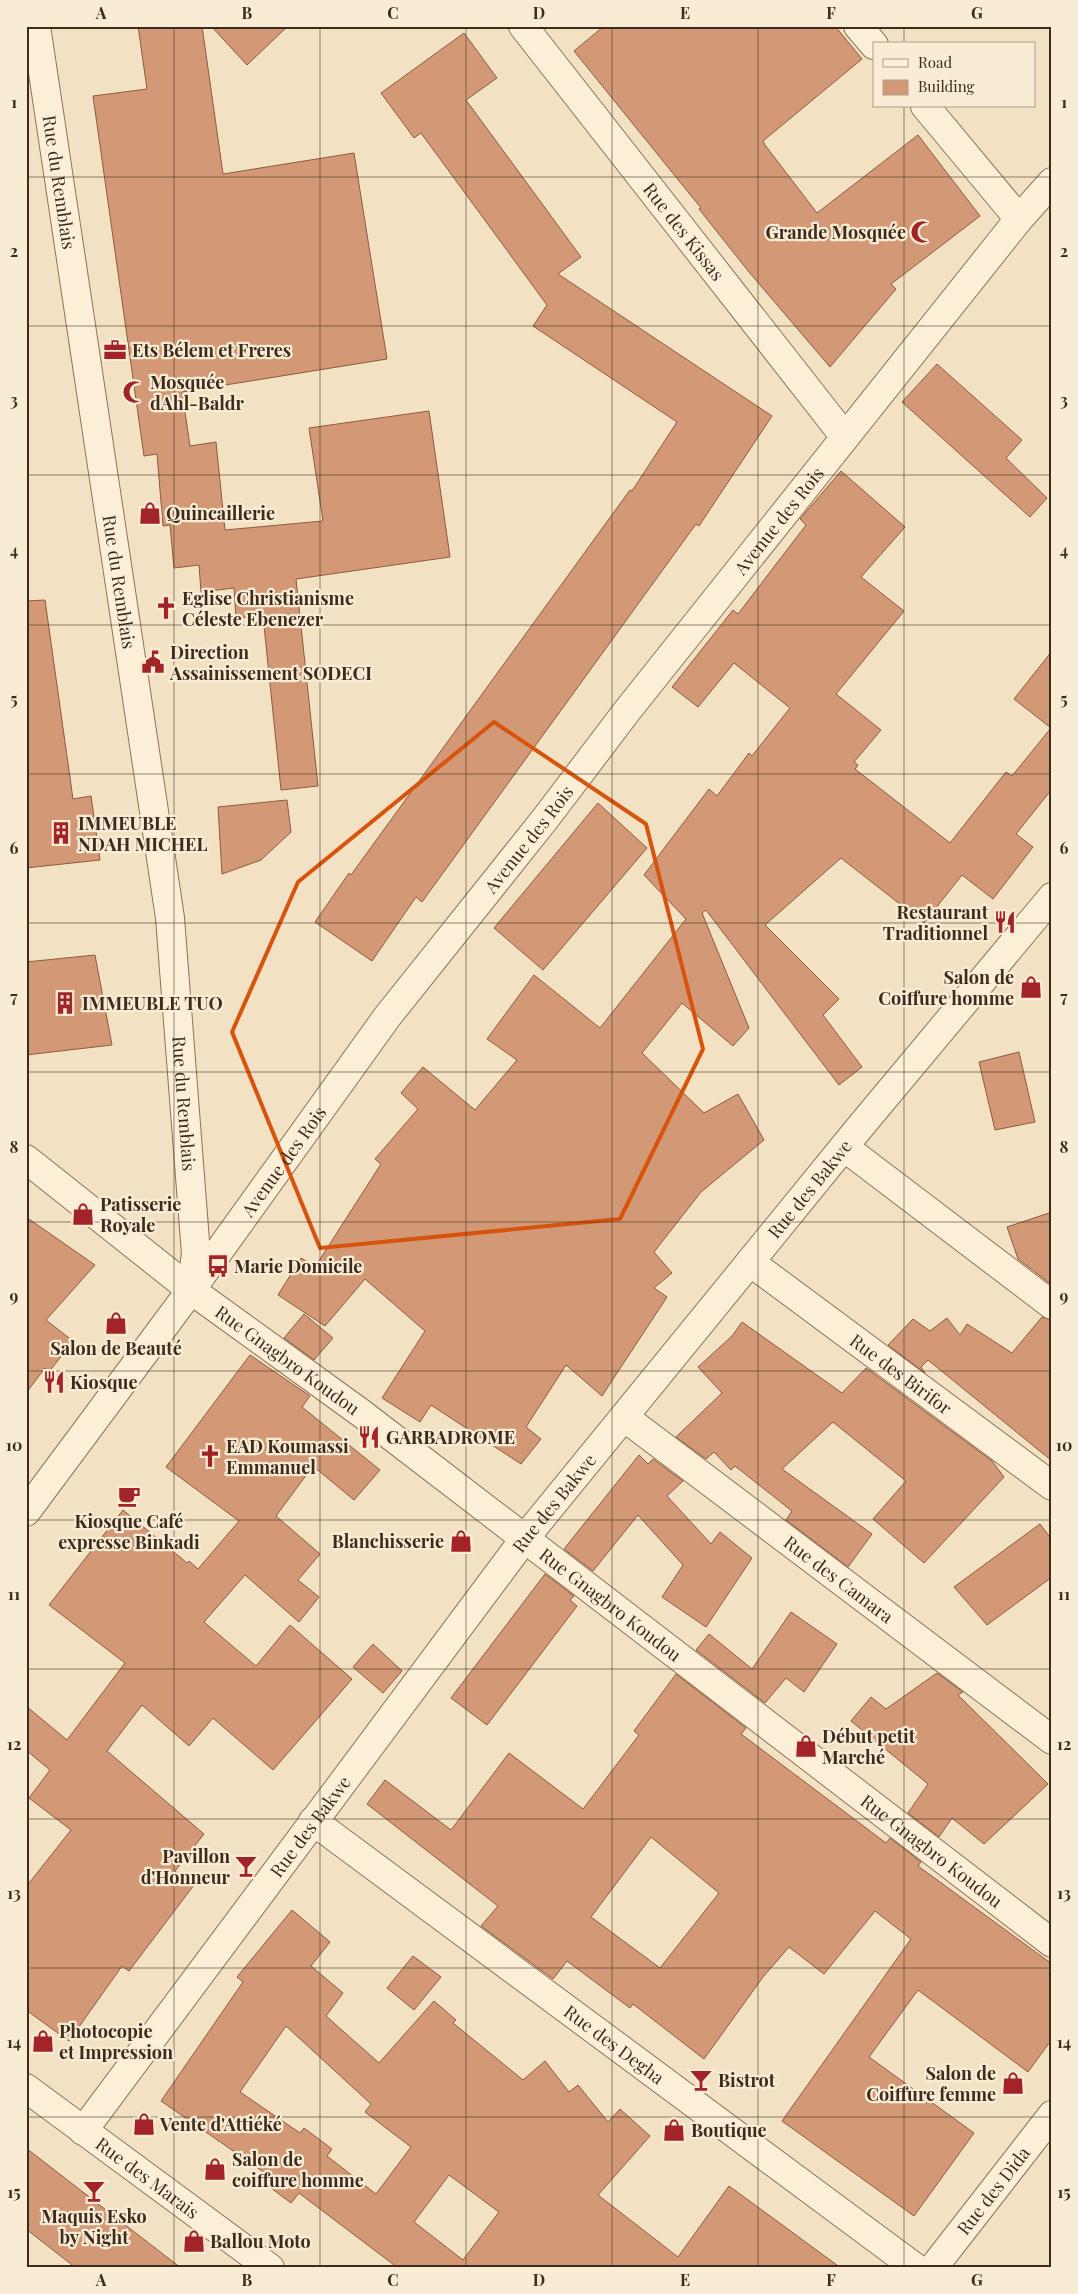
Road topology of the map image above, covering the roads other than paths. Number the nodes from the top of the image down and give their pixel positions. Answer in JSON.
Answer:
{"nodes":[{"id":1,"x":36,"y":26,"type":"edge"},
{"id":2,"x":523,"y":26,"type":"edge"},
{"id":3,"x":858,"y":26,"type":"edge"},
{"id":4,"x":873,"y":44,"type":"edge"},
{"id":5,"x":36,"y":98,"type":"edge"},
{"id":6,"x":927,"y":108,"type":"edge"},
{"id":7,"x":1052,"y":182,"type":"edge"},
{"id":8,"x":1019,"y":219,"type":"junction"},
{"id":9,"x":845,"y":437,"type":"junction"},
{"id":10,"x":1052,"y":897,"type":"edge"},
{"id":11,"x":844,"y":1147,"type":"junction"},
{"id":12,"x":26,"y":1159,"type":"edge"},
{"id":13,"x":750,"y":1262,"type":"junction"},
{"id":14,"x":191,"y":1290,"type":"junction"},
{"id":15,"x":1052,"y":1305,"type":"edge"},
{"id":16,"x":624,"y":1417,"type":"junction"},
{"id":17,"x":1052,"y":1486,"type":"edge"},
{"id":18,"x":26,"y":1512,"type":"edge"},
{"id":19,"x":525,"y":1538,"type":"junction"},
{"id":20,"x":1052,"y":1740,"type":"edge"},
{"id":21,"x":313,"y":1822,"type":"junction"},
{"id":22,"x":1052,"y":1943,"type":"edge"},
{"id":23,"x":26,"y":2088,"type":"edge"},
{"id":24,"x":1052,"y":2115,"type":"edge"},
{"id":25,"x":83,"y":2131,"type":"junction"},
{"id":26,"x":270,"y":2268,"type":"edge"},
{"id":27,"x":916,"y":2268,"type":"edge"},
{"id":28,"x":934,"y":2268,"type":"edge"}],
"edges":[{"from":1,"to":5,"type":"street","name":"Rue du Remblais"},
{"from":2,"to":9,"type":"street","name":"Rue des Kissas"},
{"from":3,"to":4,"type":"street"},
{"from":5,"to":14,"type":"street","name":"Rue du Remblais"},
{"from":6,"to":8,"type":"street"},
{"from":7,"to":8,"type":"street","name":"Avenue des Rois"},
{"from":8,"to":9,"type":"street","name":"Avenue des Rois"},
{"from":9,"to":14,"type":"street","name":"Avenue des Rois"},
{"from":10,"to":11,"type":"street","name":"Rue des Bakwe"},
{"from":11,"to":13,"type":"street","name":"Rue des Bakwe"},
{"from":11,"to":15,"type":"street"},
{"from":12,"to":14,"type":"street","name":"Rue Gnagbro Koudou"},
{"from":13,"to":16,"type":"street","name":"Rue des Bakwe"},
{"from":13,"to":17,"type":"street","name":"Rue des Birifor"},
{"from":14,"to":18,"type":"street","name":"Avenue des Rois"},
{"from":14,"to":19,"type":"street","name":"Rue Gnagbro Koudou"},
{"from":16,"to":19,"type":"street","name":"Rue des Bakwe"},
{"from":16,"to":20,"type":"street","name":"Rue des Camara"},
{"from":19,"to":21,"type":"street","name":"Rue des Bakwe"},
{"from":19,"to":22,"type":"street","name":"Rue Gnagbro Koudou"},
{"from":21,"to":25,"type":"street","name":"Rue des Bakwe"},
{"from":21,"to":27,"type":"street","name":"Rue des Degha"},
{"from":23,"to":25,"type":"street","name":"Rue des Marais"},
{"from":24,"to":28,"type":"street","name":"Rue des Dida"},
{"from":25,"to":26,"type":"street","name":"Rue des Marais"}]}
